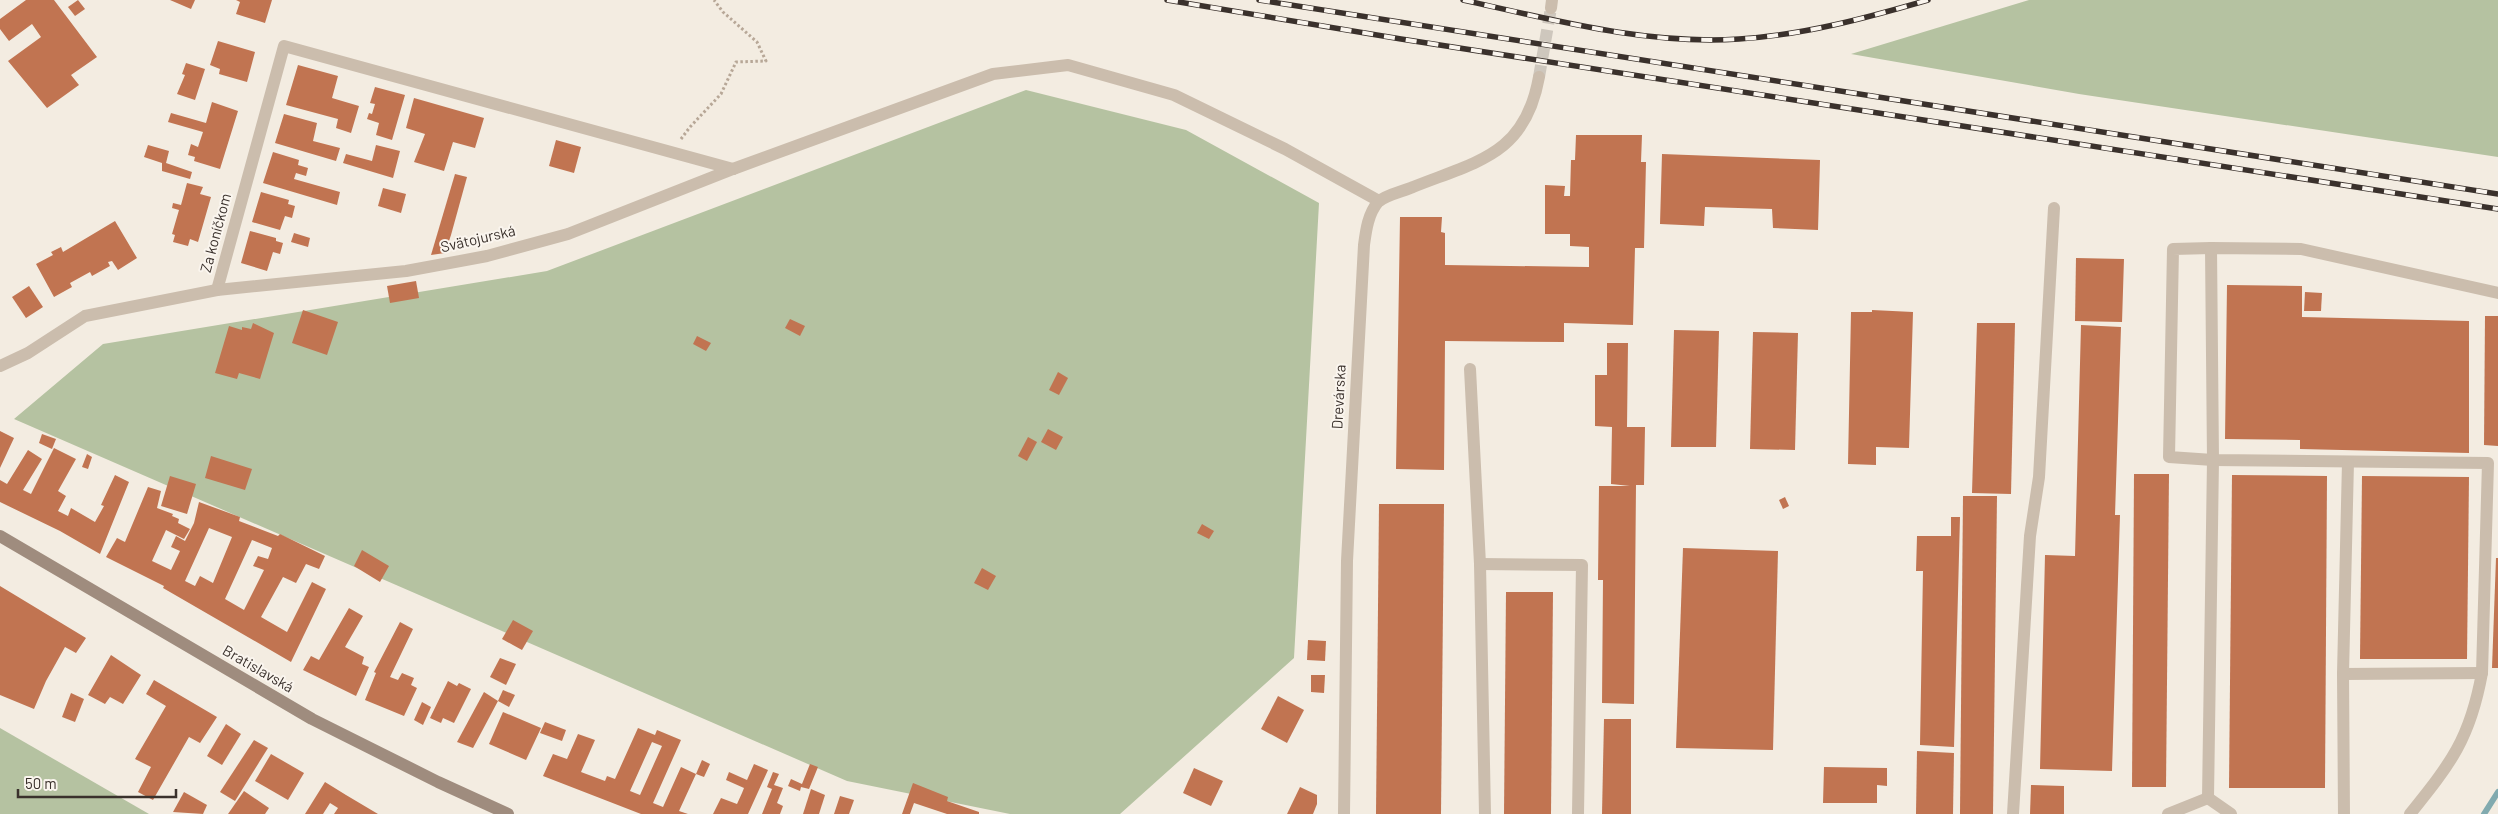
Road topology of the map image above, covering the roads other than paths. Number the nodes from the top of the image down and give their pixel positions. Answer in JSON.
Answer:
{"nodes":[{"id":1,"x":1539,"y":77,"type":"tunnel mouth"},
{"id":2,"x":733,"y":169,"type":"junction"},
{"id":3,"x":1379,"y":201,"type":"junction"},
{"id":4,"x":2054,"y":208,"type":"dead end"},
{"id":5,"x":2211,"y":248,"type":"junction"},
{"id":6,"x":217,"y":290,"type":"junction"},
{"id":7,"x":2498,"y":293,"type":"edge"},
{"id":8,"x":0,"y":366,"type":"edge"},
{"id":9,"x":1470,"y":368,"type":"dead end"},
{"id":10,"x":2213,"y":460,"type":"junction"},
{"id":11,"x":2348,"y":462,"type":"junction"},
{"id":12,"x":2493,"y":463,"type":"edge"},
{"id":13,"x":0,"y":536,"type":"edge"},
{"id":14,"x":1480,"y":564,"type":"junction"},
{"id":15,"x":2482,"y":673,"type":"junction"},
{"id":16,"x":2343,"y":674,"type":"junction"},
{"id":17,"x":2208,"y":798,"type":"junction"},
{"id":18,"x":508,"y":814,"type":"edge"},
{"id":19,"x":1344,"y":814,"type":"edge"},
{"id":20,"x":1485,"y":814,"type":"edge"},
{"id":21,"x":1578,"y":814,"type":"edge"},
{"id":22,"x":2013,"y":814,"type":"edge"},
{"id":23,"x":2168,"y":814,"type":"edge"},
{"id":24,"x":2231,"y":814,"type":"edge"},
{"id":25,"x":2344,"y":814,"type":"edge"},
{"id":26,"x":2410,"y":814,"type":"edge"}],
"edges":[{"from":1,"to":3,"type":"street"},
{"from":2,"to":3,"type":"street","name":"Svätojurská"},
{"from":2,"to":6,"type":"street","name":"Svätojurská"},
{"from":2,"to":6,"type":"street","name":"Za koníčkom"},
{"from":3,"to":19,"type":"street","name":"Drevárska"},
{"from":4,"to":22,"type":"street"},
{"from":5,"to":7,"type":"street"},
{"from":5,"to":10,"type":"street"},
{"from":5,"to":10,"type":"street"},
{"from":6,"to":8,"type":"street","name":"Za koníčkom"},
{"from":9,"to":14,"type":"street"},
{"from":10,"to":11,"type":"street"},
{"from":10,"to":17,"type":"street"},
{"from":11,"to":12,"type":"street"},
{"from":11,"to":16,"type":"street"},
{"from":12,"to":15,"type":"street"},
{"from":13,"to":18,"type":"main road","name":"Bratislavská"},
{"from":14,"to":20,"type":"street"},
{"from":14,"to":21,"type":"street"},
{"from":15,"to":16,"type":"street"},
{"from":15,"to":26,"type":"street"},
{"from":16,"to":25,"type":"street"},
{"from":17,"to":23,"type":"street"},
{"from":17,"to":24,"type":"street"}]}
